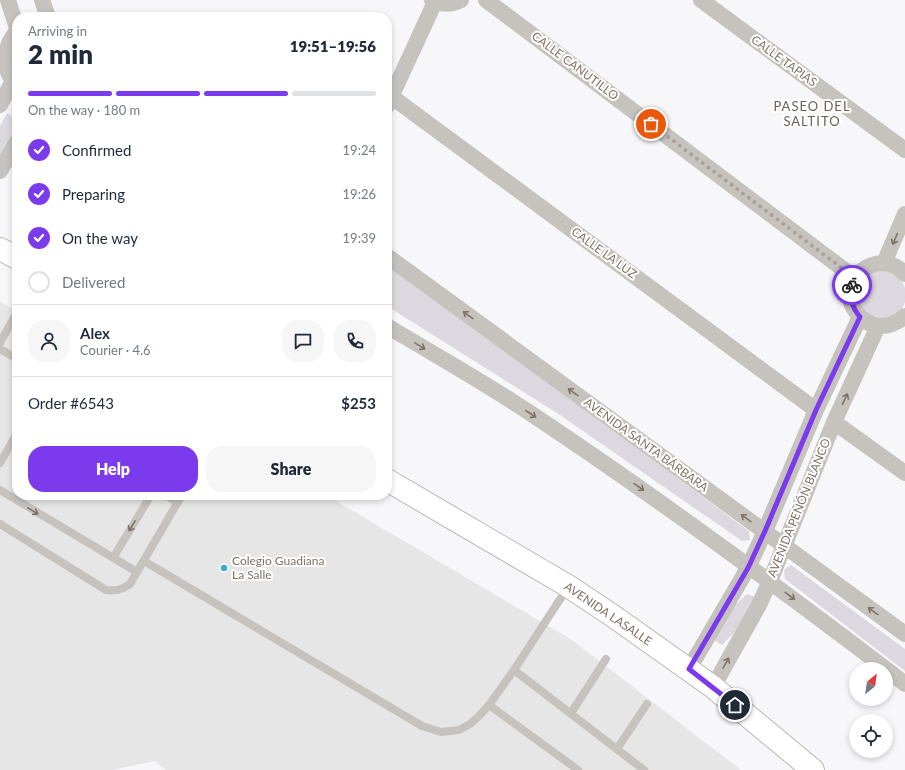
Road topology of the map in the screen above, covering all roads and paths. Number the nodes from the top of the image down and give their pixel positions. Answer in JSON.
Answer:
{"nodes":[{"id":1,"x":8,"y":0,"type":"edge"},
{"id":2,"x":42,"y":0,"type":"edge"},
{"id":3,"x":461,"y":0,"type":"edge"},
{"id":4,"x":486,"y":0,"type":"edge"},
{"id":5,"x":701,"y":0,"type":"edge"},
{"id":6,"x":433,"y":1,"type":"edge"},
{"id":7,"x":12,"y":12,"type":"edge"},
{"id":8,"x":46,"y":12,"type":"edge"},
{"id":9,"x":12,"y":38,"type":"edge"},
{"id":10,"x":12,"y":78,"type":"edge"},
{"id":11,"x":12,"y":87,"type":"edge"},
{"id":12,"x":392,"y":95,"type":"edge"},
{"id":13,"x":0,"y":104,"type":"edge"},
{"id":14,"x":392,"y":104,"type":"edge"},
{"id":15,"x":12,"y":150,"type":"edge"},
{"id":16,"x":905,"y":150,"type":"edge"},
{"id":17,"x":0,"y":171,"type":"edge"},
{"id":18,"x":905,"y":214,"type":"edge"},
{"id":19,"x":0,"y":249,"type":"edge"},
{"id":20,"x":12,"y":255,"type":"edge"},
{"id":21,"x":392,"y":260,"type":"edge"},
{"id":22,"x":884,"y":263,"type":"junction"},
{"id":23,"x":904,"y":269,"type":"edge"},
{"id":24,"x":855,"y":278,"type":"junction"},
{"id":25,"x":905,"y":316,"type":"edge"},
{"id":26,"x":860,"y":317,"type":"junction"},
{"id":27,"x":12,"y":321,"type":"edge"},
{"id":28,"x":878,"y":326,"type":"junction"},
{"id":29,"x":392,"y":329,"type":"edge"},
{"id":30,"x":0,"y":342,"type":"edge"},
{"id":31,"x":0,"y":349,"type":"edge"},
{"id":32,"x":12,"y":356,"type":"edge"},
{"id":33,"x":816,"y":410,"type":"junction"},
{"id":34,"x":834,"y":422,"type":"junction"},
{"id":35,"x":12,"y":442,"type":"edge"},
{"id":36,"x":0,"y":463,"type":"edge"},
{"id":37,"x":905,"y":473,"type":"edge"},
{"id":38,"x":392,"y":483,"type":"edge"},
{"id":39,"x":0,"y":490,"type":"edge"},
{"id":40,"x":12,"y":497,"type":"edge"},
{"id":41,"x":17,"y":500,"type":"edge"},
{"id":42,"x":148,"y":500,"type":"edge"},
{"id":43,"x":178,"y":500,"type":"edge"},
{"id":44,"x":0,"y":524,"type":"edge"},
{"id":45,"x":765,"y":531,"type":"junction"},
{"id":46,"x":783,"y":546,"type":"junction"},
{"id":47,"x":113,"y":558,"type":"junction"},
{"id":48,"x":144,"y":561,"type":"junction"},
{"id":49,"x":749,"y":566,"type":"junction"},
{"id":50,"x":137,"y":572,"type":"junction"},
{"id":51,"x":770,"y":581,"type":"junction"},
{"id":52,"x":568,"y":586,"type":"junction"},
{"id":53,"x":905,"y":634,"type":"edge"},
{"id":54,"x":606,"y":659,"type":"dead end"},
{"id":55,"x":877,"y":662,"type":"edge"},
{"id":56,"x":689,"y":669,"type":"junction"},
{"id":57,"x":514,"y":670,"type":"junction"},
{"id":58,"x":893,"y":675,"type":"edge"},
{"id":59,"x":905,"y":684,"type":"edge"},
{"id":60,"x":713,"y":687,"type":"junction"},
{"id":61,"x":647,"y":704,"type":"dead end"},
{"id":62,"x":489,"y":705,"type":"junction"},
{"id":63,"x":570,"y":713,"type":"junction"},
{"id":64,"x":617,"y":749,"type":"junction"},
{"id":65,"x":578,"y":770,"type":"edge"},
{"id":66,"x":644,"y":770,"type":"edge"},
{"id":67,"x":813,"y":770,"type":"edge"}],
"edges":[{"from":1,"to":7,"type":"street"},
{"from":2,"to":8,"type":"street"},
{"from":3,"to":6,"type":"street"},
{"from":4,"to":24,"type":"street","name":"CALLE CANUTILLO"},
{"from":5,"to":16,"type":"street","name":"CALLE TAPIAS"},
{"from":6,"to":12,"type":"street"},
{"from":9,"to":10,"type":"street"},
{"from":11,"to":13,"type":"street"},
{"from":14,"to":33,"type":"street","name":"CALLE LA LUZ"},
{"from":15,"to":17,"type":"street"},
{"from":18,"to":22,"type":"street","one_way":true},
{"from":19,"to":20,"type":"street"},
{"from":45,"to":21,"type":"street","name":"AVENIDA SANTA BÁRBARA","one_way":true},
{"from":22,"to":23,"type":"street"},
{"from":22,"to":24,"type":"street"},
{"from":24,"to":26,"type":"street"},
{"from":25,"to":28,"type":"street"},
{"from":26,"to":28,"type":"street"},
{"from":26,"to":33,"type":"street","name":"AVENIDA PEÑÓN BLANCO"},
{"from":27,"to":30,"type":"lane"},
{"from":34,"to":28,"type":"street","name":"AVENIDA PEÑÓN BLANCO","one_way":true},
{"from":29,"to":49,"type":"street","one_way":true},
{"from":31,"to":32,"type":"lane"},
{"from":33,"to":45,"type":"street","name":"AVENIDA PEÑÓN BLANCO"},
{"from":34,"to":37,"type":"street"},
{"from":34,"to":46,"type":"street","name":"AVENIDA PEÑÓN BLANCO"},
{"from":35,"to":36,"type":"lane"},
{"from":38,"to":52,"type":"street","name":"AVENIDA LASALLE"},
{"from":39,"to":40,"type":"lane","one_way":true},
{"from":41,"to":47,"type":"lane","one_way":true},
{"from":42,"to":47,"type":"lane","one_way":true},
{"from":43,"to":48,"type":"lane"},
{"from":44,"to":50,"type":"lane"},
{"from":45,"to":46,"type":"street","name":"AVENIDA SANTA BÁRBARA"},
{"from":45,"to":49,"type":"street","name":"AVENIDA PEÑÓN BLANCO"},
{"from":46,"to":51,"type":"street","name":"AVENIDA PEÑÓN BLANCO"},
{"from":53,"to":46,"type":"street","name":"AVENIDA SANTA BÁRBARA","one_way":true},
{"from":47,"to":50,"type":"lane"},
{"from":48,"to":50,"type":"lane"},
{"from":48,"to":62,"type":"lane"},
{"from":49,"to":51,"type":"street"},
{"from":49,"to":56,"type":"street","name":"AVENIDA PEÑÓN BLANCO"},
{"from":51,"to":55,"type":"street","one_way":true},
{"from":60,"to":51,"type":"street","name":"AVENIDA PEÑÓN BLANCO","one_way":true},
{"from":52,"to":56,"type":"street","name":"AVENIDA LASALLE"},
{"from":52,"to":57,"type":"lane"},
{"from":54,"to":63,"type":"lane"},
{"from":56,"to":60,"type":"street","name":"AVENIDA LASALLE"},
{"from":57,"to":62,"type":"lane"},
{"from":57,"to":63,"type":"lane"},
{"from":58,"to":59,"type":"street"},
{"from":60,"to":67,"type":"street","name":"AVENIDA LASALLE"},
{"from":61,"to":64,"type":"lane"},
{"from":62,"to":65,"type":"lane"},
{"from":63,"to":64,"type":"lane"},
{"from":64,"to":66,"type":"lane"}]}
